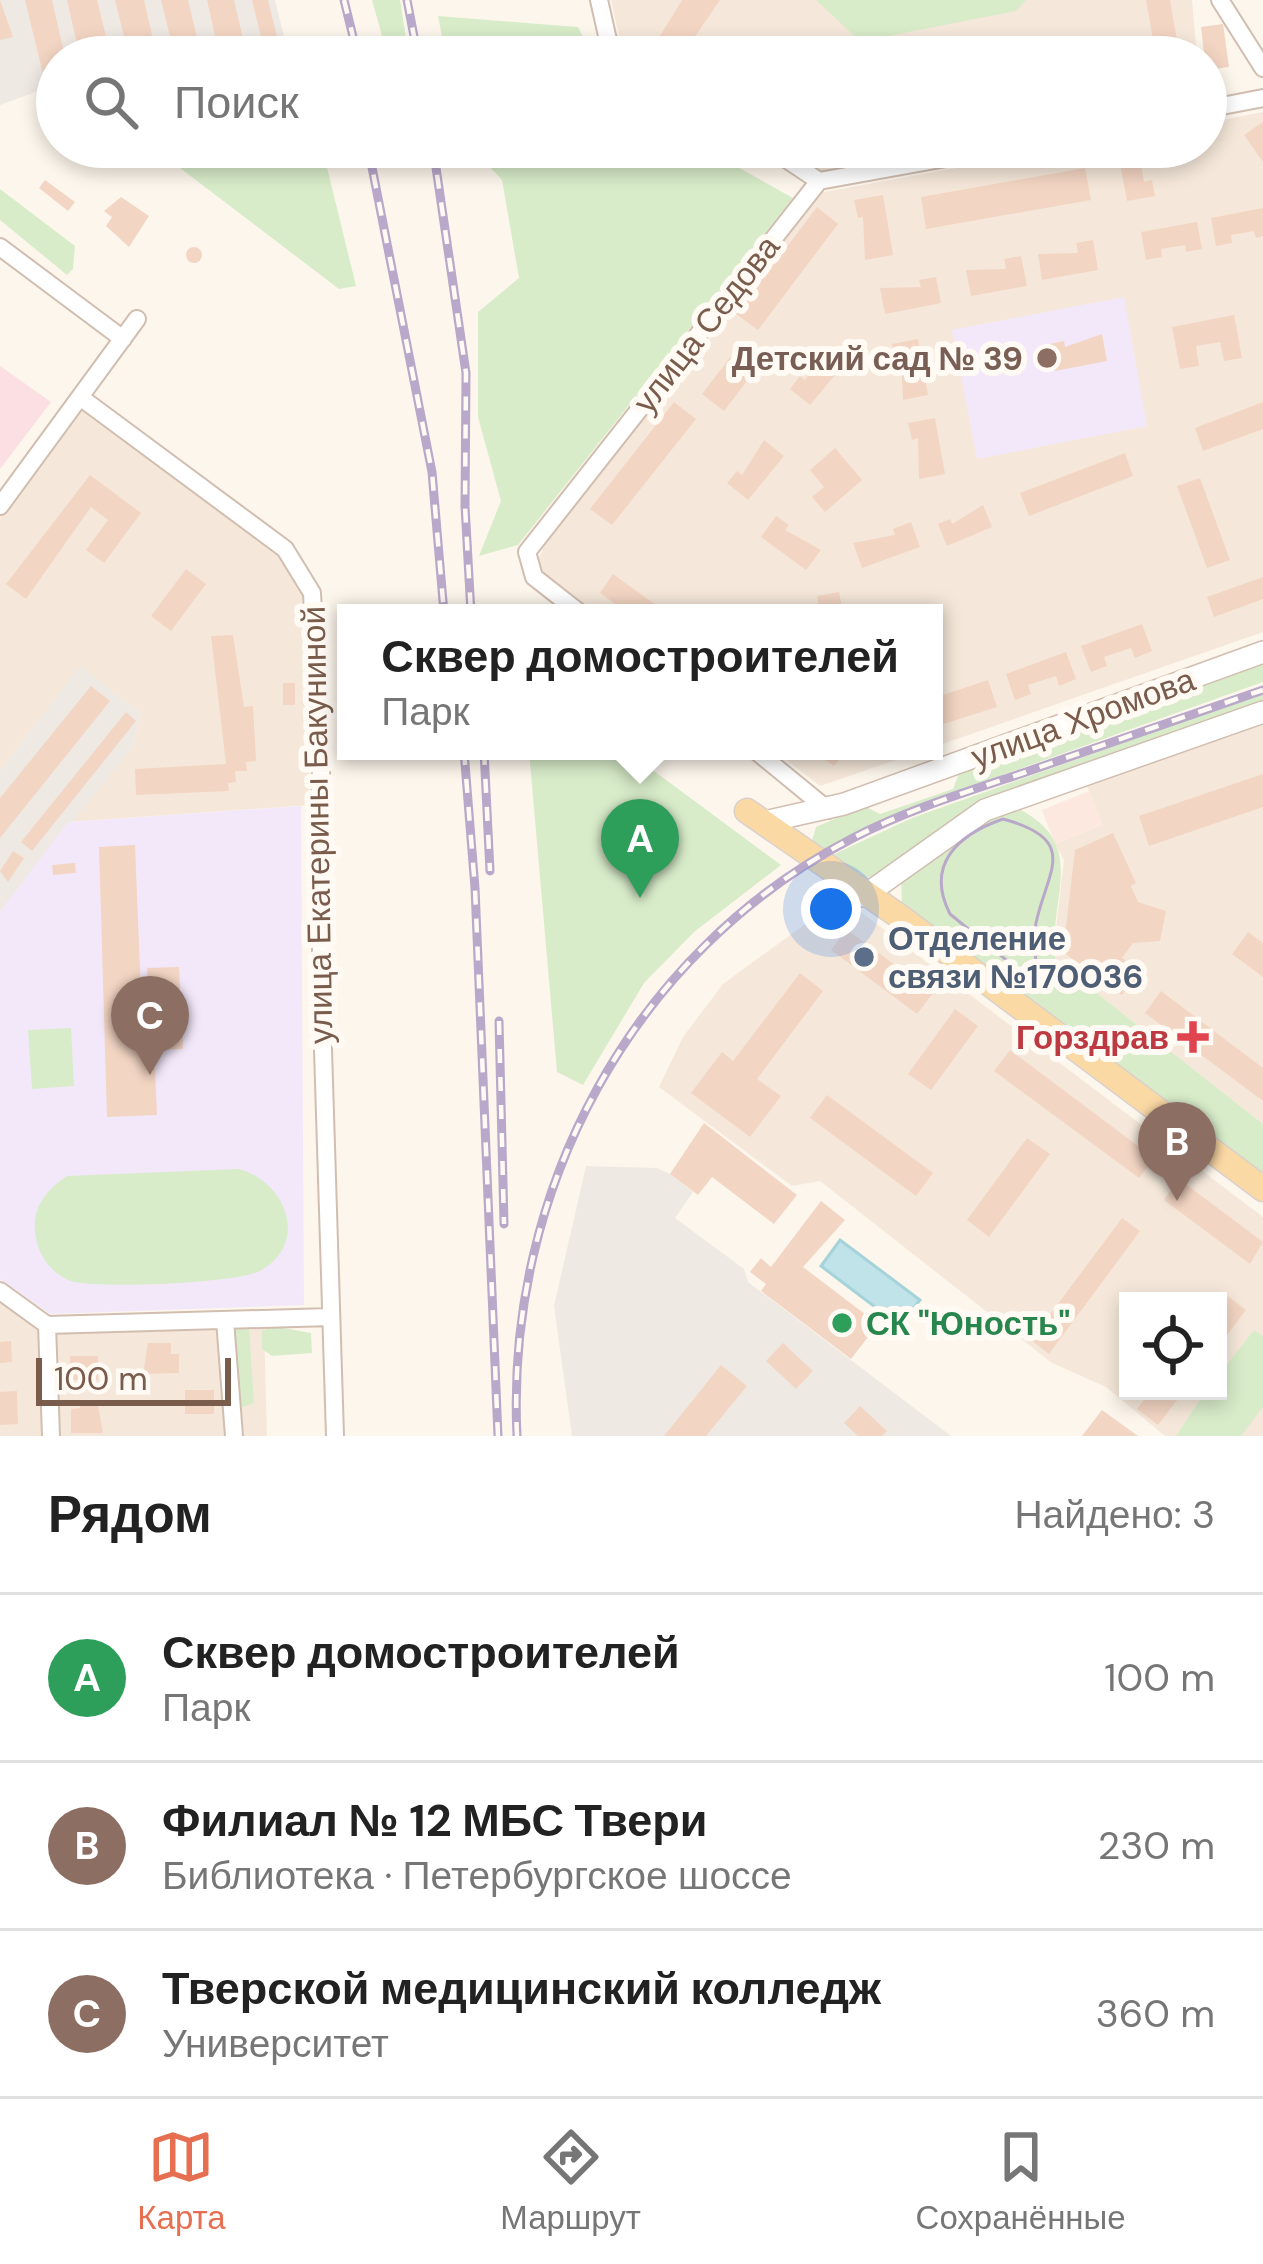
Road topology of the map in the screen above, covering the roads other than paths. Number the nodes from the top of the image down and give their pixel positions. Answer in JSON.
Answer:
{"nodes":[{"id":1,"x":599,"y":0,"type":"edge"},
{"id":2,"x":1220,"y":0,"type":"edge"},
{"id":3,"x":607,"y":36,"type":"edge"},
{"id":4,"x":1263,"y":68,"type":"edge"},
{"id":5,"x":1263,"y":98,"type":"edge"},
{"id":6,"x":1227,"y":105,"type":"edge"},
{"id":7,"x":800,"y":168,"type":"edge"},
{"id":8,"x":891,"y":168,"type":"edge"},
{"id":9,"x":819,"y":181,"type":"junction"},
{"id":10,"x":0,"y":247,"type":"edge"},
{"id":11,"x":137,"y":319,"type":"dead end"},
{"id":12,"x":123,"y":339,"type":"junction"},
{"id":13,"x":80,"y":397,"type":"junction"},
{"id":14,"x":0,"y":506,"type":"edge"},
{"id":15,"x":568,"y":604,"type":"edge"},
{"id":16,"x":1263,"y":652,"type":"edge"},
{"id":17,"x":1263,"y":712,"type":"edge"},
{"id":18,"x":767,"y":760,"type":"edge"},
{"id":19,"x":828,"y":810,"type":"junction"},
{"id":20,"x":756,"y":816,"type":"joint"},
{"id":21,"x":903,"y":865,"type":"junction"},
{"id":22,"x":864,"y":896,"type":"junction"},
{"id":23,"x":899,"y":916,"type":"junction"},
{"id":24,"x":1010,"y":1007,"type":"junction"},
{"id":25,"x":1263,"y":1189,"type":"edge"},
{"id":26,"x":1263,"y":1203,"type":"edge"},
{"id":27,"x":0,"y":1291,"type":"edge"},
{"id":28,"x":330,"y":1317,"type":"junction"},
{"id":29,"x":225,"y":1320,"type":"junction"},
{"id":30,"x":46,"y":1324,"type":"junction"},
{"id":31,"x":51,"y":1436,"type":"edge"},
{"id":32,"x":234,"y":1436,"type":"edge"},
{"id":33,"x":335,"y":1436,"type":"edge"}],
"edges":[{"from":1,"to":3,"type":"street"},
{"from":2,"to":4,"type":"street"},
{"from":5,"to":6,"type":"street"},
{"from":7,"to":9,"type":"street"},
{"from":8,"to":9,"type":"street"},
{"from":9,"to":15,"type":"street","name":"улица Седова"},
{"from":10,"to":12,"type":"street"},
{"from":11,"to":12,"type":"street"},
{"from":12,"to":13,"type":"street"},
{"from":13,"to":14,"type":"street"},
{"from":13,"to":28,"type":"street","name":"улица Екатерины Бакуниной"},
{"from":16,"to":19,"type":"street","name":"улица Хромова"},
{"from":17,"to":21,"type":"street","name":"улица Хромова"},
{"from":18,"to":19,"type":"street"},
{"from":19,"to":20,"type":"street","name":"улица Хромова"},
{"from":20,"to":22,"type":"main road"},
{"from":21,"to":22,"type":"street","name":"улица Хромова"},
{"from":21,"to":23,"type":"street"},
{"from":22,"to":23,"type":"main road"},
{"from":22,"to":24,"type":"main road"},
{"from":23,"to":24,"type":"main road"},
{"from":24,"to":25,"type":"main road"},
{"from":24,"to":26,"type":"main road"},
{"from":27,"to":30,"type":"street"},
{"from":28,"to":29,"type":"street"},
{"from":28,"to":33,"type":"street","name":"улица Екатерины Бакуниной"},
{"from":29,"to":30,"type":"street"},
{"from":29,"to":32,"type":"street"},
{"from":30,"to":31,"type":"street"}]}
